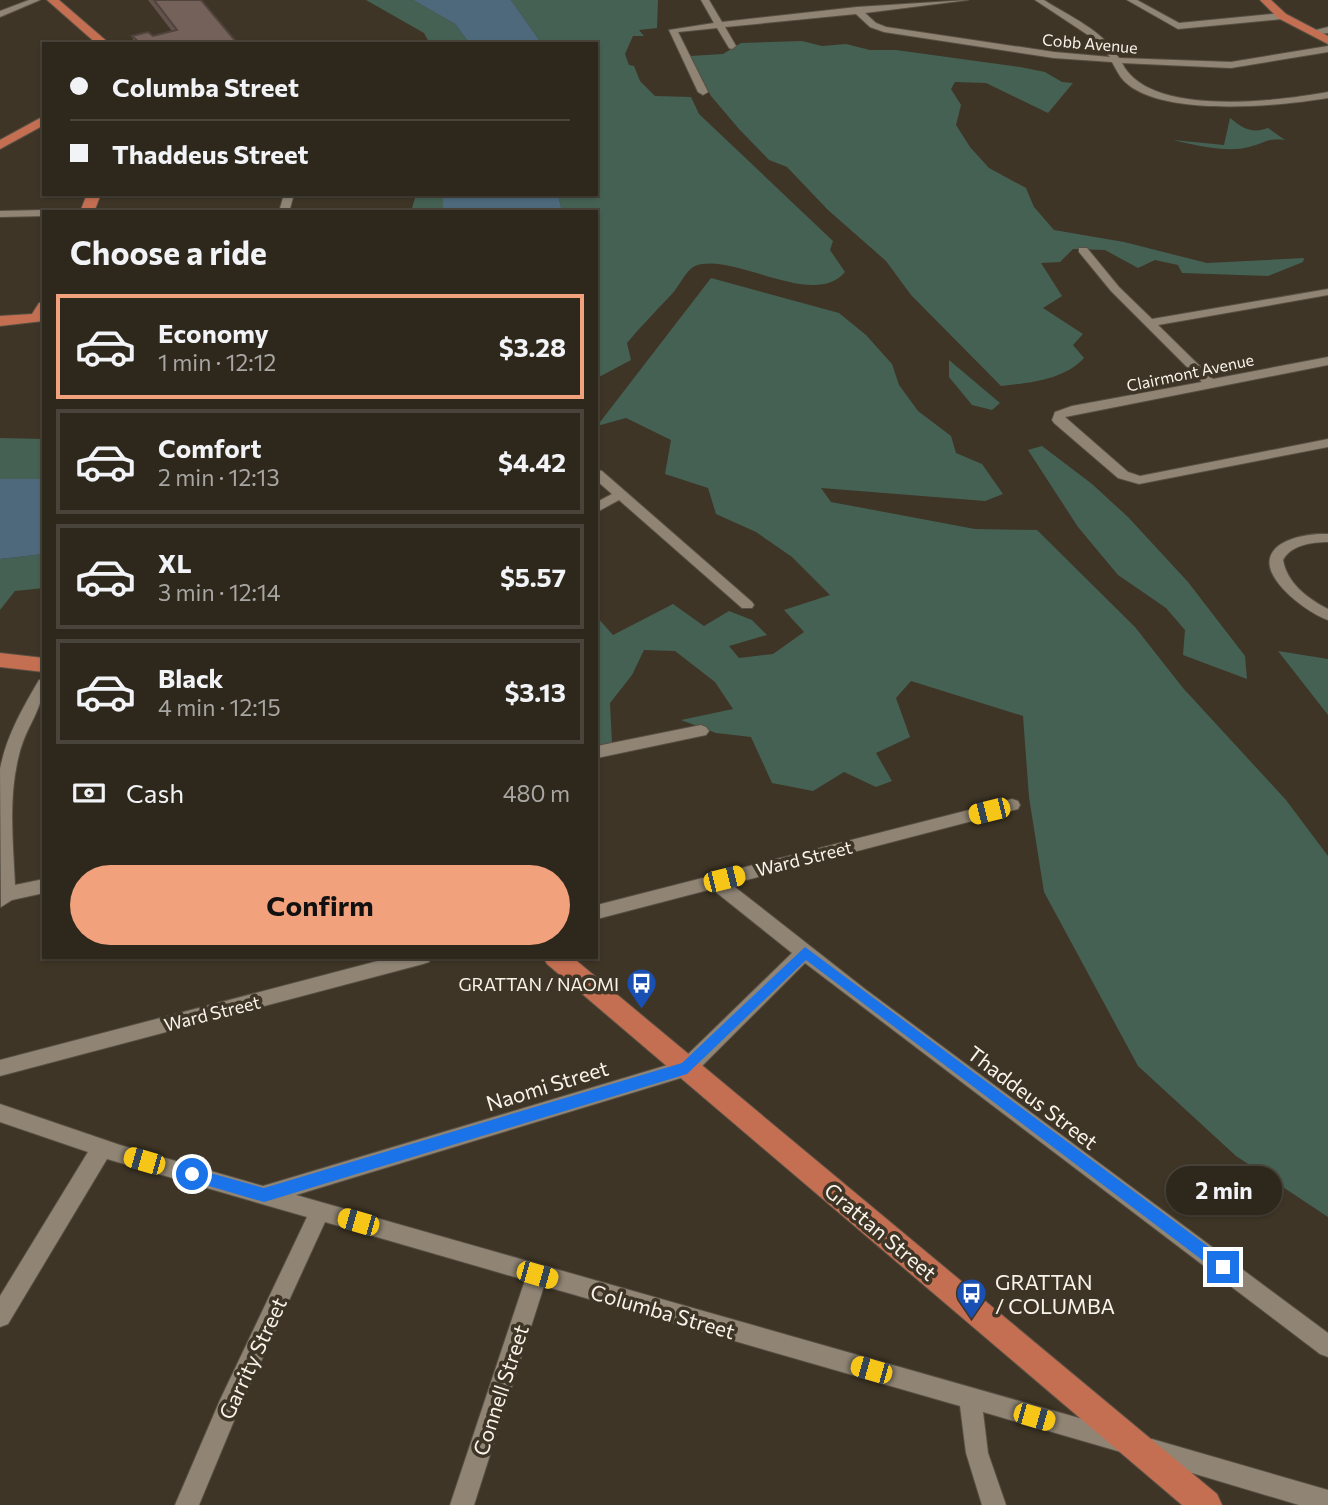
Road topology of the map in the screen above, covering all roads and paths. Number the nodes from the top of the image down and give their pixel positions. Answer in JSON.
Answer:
{"nodes":[{"id":1,"x":36,"y":0,"type":"edge"},
{"id":2,"x":52,"y":0,"type":"edge"},
{"id":3,"x":705,"y":0,"type":"edge"},
{"id":4,"x":955,"y":0,"type":"edge"},
{"id":5,"x":964,"y":0,"type":"edge"},
{"id":6,"x":1039,"y":0,"type":"edge"},
{"id":7,"x":1130,"y":0,"type":"edge"},
{"id":8,"x":1265,"y":0,"type":"edge"},
{"id":9,"x":874,"y":4,"type":"edge"},
{"id":10,"x":857,"y":10,"type":"junction"},
{"id":11,"x":0,"y":14,"type":"edge"},
{"id":12,"x":1282,"y":16,"type":"junction"},
{"id":13,"x":718,"y":26,"type":"junction"},
{"id":14,"x":1328,"y":30,"type":"edge"},
{"id":15,"x":1311,"y":32,"type":"junction"},
{"id":16,"x":1328,"y":41,"type":"edge"},
{"id":17,"x":102,"y":42,"type":"edge"},
{"id":18,"x":732,"y":46,"type":"dead end"},
{"id":19,"x":1328,"y":49,"type":"edge"},
{"id":20,"x":1116,"y":61,"type":"junction"},
{"id":21,"x":703,"y":92,"type":"dead end"},
{"id":22,"x":1328,"y":95,"type":"edge"},
{"id":23,"x":42,"y":121,"type":"edge"},
{"id":24,"x":0,"y":145,"type":"edge"},
{"id":25,"x":42,"y":213,"type":"edge"},
{"id":26,"x":0,"y":214,"type":"edge"},
{"id":27,"x":1083,"y":250,"type":"dead end"},
{"id":28,"x":1328,"y":292,"type":"edge"},
{"id":29,"x":42,"y":314,"type":"edge"},
{"id":30,"x":0,"y":321,"type":"edge"},
{"id":31,"x":1149,"y":324,"type":"junction"},
{"id":32,"x":1328,"y":361,"type":"edge"},
{"id":33,"x":1210,"y":383,"type":"junction"},
{"id":34,"x":1328,"y":443,"type":"edge"},
{"id":35,"x":598,"y":475,"type":"edge"},
{"id":36,"x":619,"y":495,"type":"junction"},
{"id":37,"x":598,"y":507,"type":"edge"},
{"id":38,"x":1328,"y":538,"type":"edge"},
{"id":39,"x":747,"y":605,"type":"dead end"},
{"id":40,"x":1328,"y":615,"type":"edge"},
{"id":41,"x":0,"y":660,"type":"edge"},
{"id":42,"x":42,"y":665,"type":"edge"},
{"id":43,"x":42,"y":688,"type":"edge"},
{"id":44,"x":701,"y":731,"type":"dead end"},
{"id":45,"x":598,"y":752,"type":"edge"},
{"id":46,"x":1012,"y":805,"type":"dead end"},
{"id":47,"x":713,"y":881,"type":"junction"},
{"id":48,"x":42,"y":887,"type":"edge"},
{"id":49,"x":3,"y":897,"type":"edge"},
{"id":50,"x":598,"y":912,"type":"edge"},
{"id":51,"x":805,"y":953,"type":"junction"},
{"id":52,"x":415,"y":959,"type":"edge"},
{"id":53,"x":557,"y":959,"type":"edge"},
{"id":54,"x":0,"y":1068,"type":"edge"},
{"id":55,"x":687,"y":1068,"type":"junction"},
{"id":56,"x":0,"y":1113,"type":"edge"},
{"id":57,"x":102,"y":1148,"type":"junction"},
{"id":58,"x":264,"y":1195,"type":"junction"},
{"id":59,"x":320,"y":1211,"type":"junction"},
{"id":60,"x":537,"y":1275,"type":"junction"},
{"id":61,"x":0,"y":1316,"type":"edge"},
{"id":62,"x":1328,"y":1346,"type":"edge"},
{"id":63,"x":970,"y":1398,"type":"junction"},
{"id":64,"x":1135,"y":1445,"type":"junction"},
{"id":65,"x":1328,"y":1502,"type":"edge"},
{"id":66,"x":187,"y":1505,"type":"edge"},
{"id":67,"x":462,"y":1505,"type":"edge"},
{"id":68,"x":994,"y":1505,"type":"edge"},
{"id":69,"x":1206,"y":1505,"type":"edge"}],
"edges":[{"from":1,"to":11,"type":"street"},
{"from":2,"to":17,"type":"main road"},
{"from":3,"to":13,"type":"street"},
{"from":4,"to":5,"type":"street"},
{"from":4,"to":9,"type":"street"},
{"from":6,"to":20,"type":"street"},
{"from":7,"to":12,"type":"street"},
{"from":8,"to":12,"type":"main road"},
{"from":9,"to":10,"type":"street"},
{"from":10,"to":13,"type":"street"},
{"from":10,"to":20,"type":"street","name":"Cobb Avenue"},
{"from":12,"to":15,"type":"main road"},
{"from":13,"to":18,"type":"street"},
{"from":13,"to":21,"type":"street"},
{"from":14,"to":15,"type":"street"},
{"from":15,"to":16,"type":"main road"},
{"from":19,"to":20,"type":"street","name":"Cobb Avenue"},
{"from":20,"to":22,"type":"street"},
{"from":23,"to":24,"type":"main road"},
{"from":25,"to":26,"type":"street"},
{"from":27,"to":31,"type":"street"},
{"from":28,"to":31,"type":"street"},
{"from":29,"to":30,"type":"main road"},
{"from":31,"to":33,"type":"street"},
{"from":32,"to":33,"type":"street","name":"Clairmont Avenue"},
{"from":33,"to":34,"type":"street","name":"Clairmont Avenue"},
{"from":35,"to":36,"type":"street"},
{"from":36,"to":37,"type":"street"},
{"from":36,"to":39,"type":"street"},
{"from":38,"to":40,"type":"street"},
{"from":41,"to":42,"type":"main road"},
{"from":43,"to":49,"type":"street"},
{"from":44,"to":45,"type":"street"},
{"from":46,"to":47,"type":"street","name":"Ward Street"},
{"from":47,"to":50,"type":"street","name":"Ward Street"},
{"from":47,"to":51,"type":"street","name":"Thaddeus Street"},
{"from":48,"to":49,"type":"street"},
{"from":51,"to":55,"type":"street","name":"Naomi Street"},
{"from":51,"to":62,"type":"street","name":"Thaddeus Street"},
{"from":52,"to":54,"type":"street","name":"Ward Street"},
{"from":53,"to":55,"type":"main road","name":"Grattan Street"},
{"from":55,"to":58,"type":"street","name":"Naomi Street"},
{"from":55,"to":64,"type":"main road","name":"Grattan Street"},
{"from":56,"to":57,"type":"street","name":"Columba Street"},
{"from":57,"to":58,"type":"street","name":"Columba Street"},
{"from":57,"to":61,"type":"street"},
{"from":58,"to":59,"type":"street","name":"Columba Street"},
{"from":59,"to":60,"type":"street","name":"Columba Street"},
{"from":59,"to":66,"type":"street","name":"Garrity Street"},
{"from":60,"to":63,"type":"street","name":"Columba Street"},
{"from":60,"to":67,"type":"street","name":"Connell Street"},
{"from":63,"to":64,"type":"street","name":"Columba Street"},
{"from":63,"to":68,"type":"street"},
{"from":64,"to":65,"type":"street","name":"Columba Street"},
{"from":64,"to":69,"type":"main road","name":"Grattan Street"}]}
